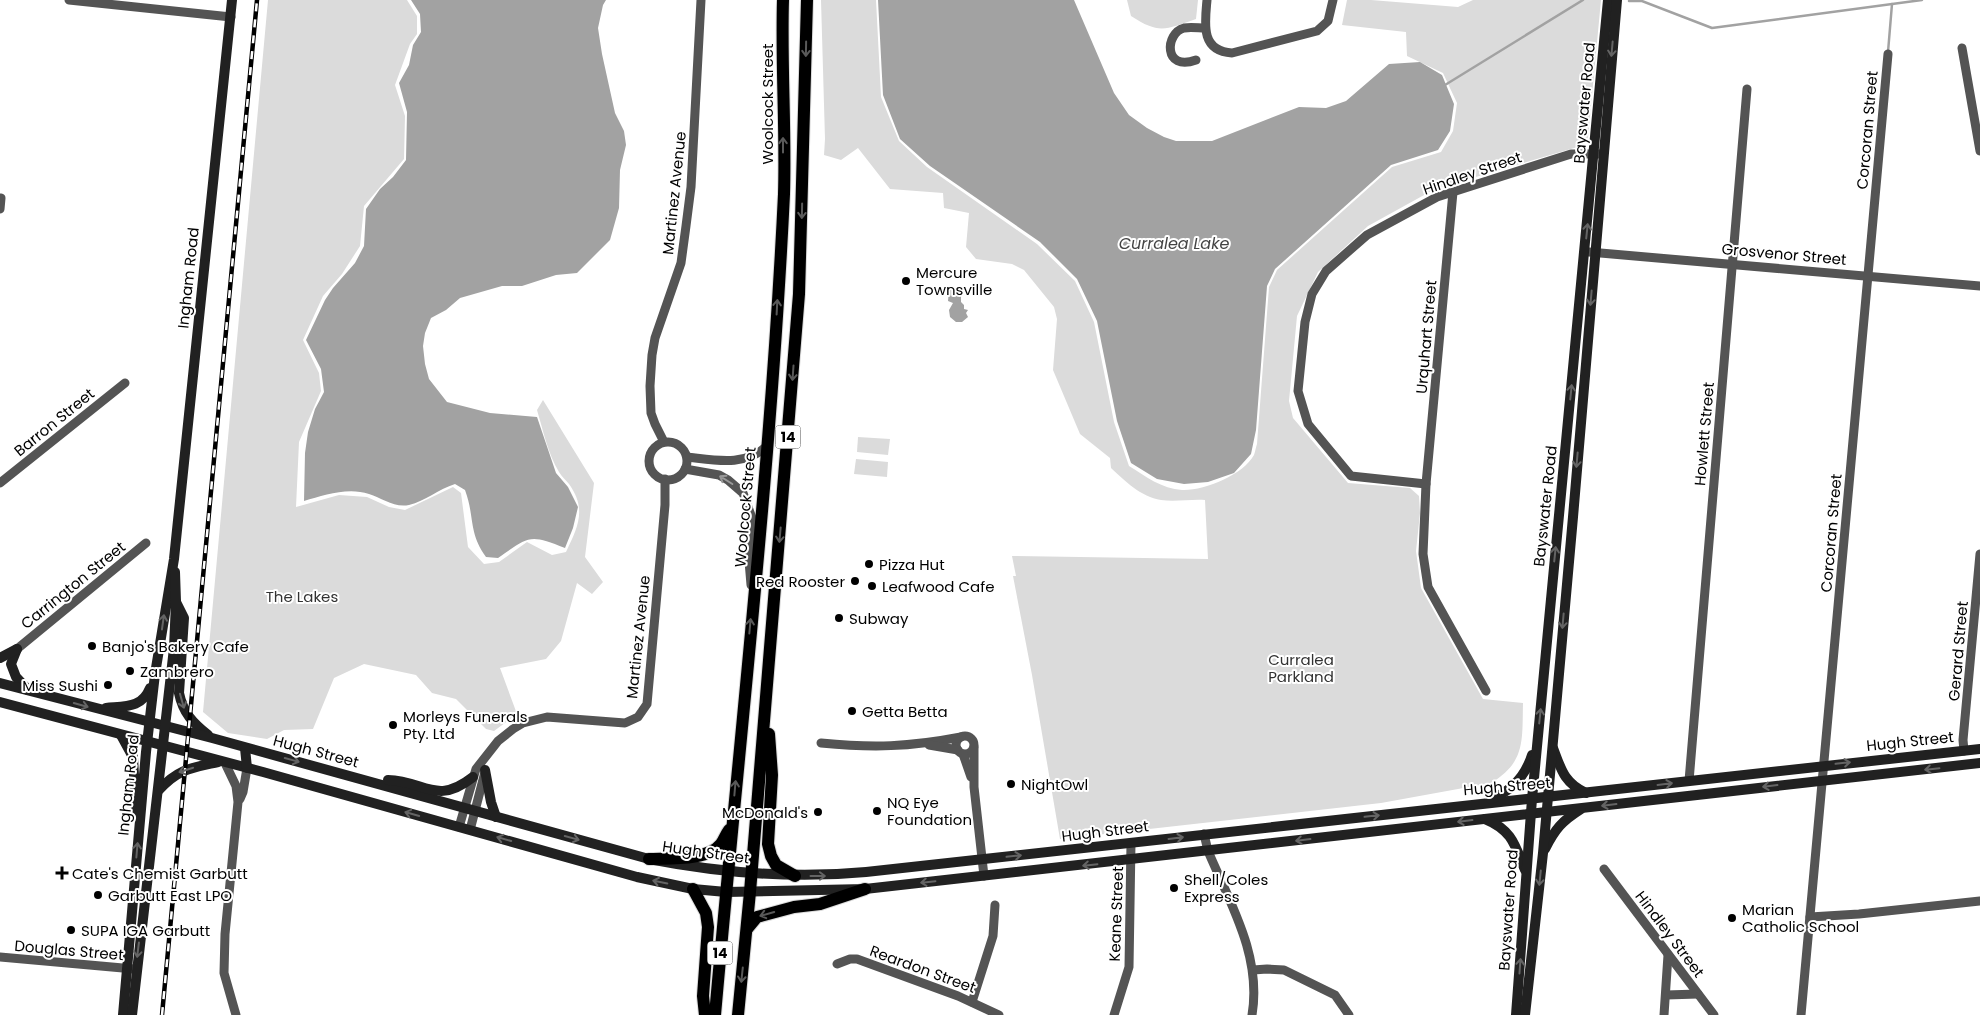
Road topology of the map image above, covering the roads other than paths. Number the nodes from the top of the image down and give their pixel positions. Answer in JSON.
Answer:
{"nodes":[{"id":1,"x":69,"y":0,"type":"edge"},
{"id":2,"x":232,"y":0,"type":"edge"},
{"id":3,"x":701,"y":0,"type":"edge"},
{"id":4,"x":783,"y":0,"type":"edge"},
{"id":5,"x":807,"y":0,"type":"edge"},
{"id":6,"x":1207,"y":0,"type":"edge"},
{"id":7,"x":1333,"y":0,"type":"edge"},
{"id":8,"x":1608,"y":0,"type":"edge"},
{"id":9,"x":1616,"y":0,"type":"edge"},
{"id":10,"x":231,"y":16,"type":"junction"},
{"id":11,"x":1205,"y":28,"type":"junction"},
{"id":12,"x":1962,"y":48,"type":"dead end"},
{"id":13,"x":1888,"y":54,"type":"dead end"},
{"id":14,"x":1196,"y":60,"type":"dead end"},
{"id":15,"x":1747,"y":89,"type":"dead end"},
{"id":16,"x":1980,"y":150,"type":"edge"},
{"id":17,"x":1599,"y":154,"type":"junction"},
{"id":18,"x":1453,"y":192,"type":"junction"},
{"id":19,"x":1,"y":198,"type":"edge"},
{"id":20,"x":0,"y":209,"type":"edge"},
{"id":21,"x":1589,"y":252,"type":"junction"},
{"id":22,"x":1732,"y":264,"type":"junction"},
{"id":23,"x":1868,"y":276,"type":"junction"},
{"id":24,"x":1980,"y":286,"type":"edge"},
{"id":25,"x":125,"y":383,"type":"dead end"},
{"id":26,"x":664,"y":442,"type":"junction"},
{"id":27,"x":767,"y":446,"type":"junction"},
{"id":28,"x":687,"y":457,"type":"junction"},
{"id":29,"x":685,"y":470,"type":"junction"},
{"id":30,"x":666,"y":480,"type":"junction"},
{"id":31,"x":0,"y":483,"type":"edge"},
{"id":32,"x":1426,"y":484,"type":"junction"},
{"id":33,"x":146,"y":543,"type":"dead end"},
{"id":34,"x":1980,"y":554,"type":"edge"},
{"id":35,"x":174,"y":559,"type":"junction"},
{"id":36,"x":176,"y":602,"type":"junction"},
{"id":37,"x":752,"y":606,"type":"junction"},
{"id":38,"x":17,"y":649,"type":"junction"},
{"id":39,"x":0,"y":658,"type":"edge"},
{"id":40,"x":155,"y":674,"type":"junction"},
{"id":41,"x":0,"y":684,"type":"edge"},
{"id":42,"x":28,"y":690,"type":"junction"},
{"id":43,"x":1486,"y":692,"type":"dead end"},
{"id":44,"x":766,"y":696,"type":"junction"},
{"id":45,"x":1,"y":703,"type":"edge"},
{"id":46,"x":98,"y":709,"type":"junction"},
{"id":47,"x":150,"y":722,"type":"junction"},
{"id":48,"x":165,"y":726,"type":"junction"},
{"id":49,"x":121,"y":735,"type":"junction"},
{"id":50,"x":961,"y":736,"type":"junction"},
{"id":51,"x":212,"y":738,"type":"junction"},
{"id":52,"x":1537,"y":741,"type":"junction"},
{"id":53,"x":148,"y":742,"type":"junction"},
{"id":54,"x":821,"y":743,"type":"dead end"},
{"id":55,"x":924,"y":744,"type":"junction"},
{"id":56,"x":1552,"y":745,"type":"junction"},
{"id":57,"x":163,"y":746,"type":"junction"},
{"id":58,"x":974,"y":747,"type":"junction"},
{"id":59,"x":245,"y":748,"type":"junction"},
{"id":60,"x":1980,"y":749,"type":"edge"},
{"id":61,"x":1964,"y":751,"type":"junction"},
{"id":62,"x":960,"y":752,"type":"junction"},
{"id":63,"x":487,"y":757,"type":"junction"},
{"id":64,"x":223,"y":762,"type":"junction"},
{"id":65,"x":1980,"y":763,"type":"edge"},
{"id":66,"x":1823,"y":765,"type":"junction"},
{"id":67,"x":247,"y":768,"type":"junction"},
{"id":68,"x":485,"y":770,"type":"junction"},
{"id":69,"x":473,"y":777,"type":"junction"},
{"id":70,"x":367,"y":780,"type":"junction"},
{"id":71,"x":1822,"y":780,"type":"junction"},
{"id":72,"x":1688,"y":781,"type":"junction"},
{"id":73,"x":974,"y":787,"type":"junction"},
{"id":74,"x":158,"y":791,"type":"junction"},
{"id":75,"x":1587,"y":793,"type":"junction"},
{"id":76,"x":1547,"y":798,"type":"junction"},
{"id":77,"x":1532,"y":799,"type":"junction"},
{"id":78,"x":238,"y":802,"type":"junction"},
{"id":79,"x":1481,"y":803,"type":"junction"},
{"id":80,"x":1584,"y":807,"type":"junction"},
{"id":81,"x":464,"y":808,"type":"junction"},
{"id":82,"x":474,"y":811,"type":"junction"},
{"id":83,"x":1546,"y":812,"type":"junction"},
{"id":84,"x":1531,"y":814,"type":"junction"},
{"id":85,"x":496,"y":816,"type":"junction"},
{"id":86,"x":1485,"y":819,"type":"junction"},
{"id":87,"x":139,"y":824,"type":"junction"},
{"id":88,"x":732,"y":824,"type":"junction"},
{"id":89,"x":459,"y":827,"type":"junction"},
{"id":90,"x":470,"y":830,"type":"junction"},
{"id":91,"x":1204,"y":834,"type":"junction"},
{"id":92,"x":1131,"y":843,"type":"junction"},
{"id":93,"x":1208,"y":851,"type":"junction"},
{"id":94,"x":1542,"y":853,"type":"junction"},
{"id":95,"x":648,"y":859,"type":"junction"},
{"id":96,"x":982,"y":859,"type":"junction"},
{"id":97,"x":1132,"y":860,"type":"junction"},
{"id":98,"x":1604,"y":869,"type":"dead end"},
{"id":99,"x":727,"y":871,"type":"junction"},
{"id":100,"x":1526,"y":871,"type":"junction"},
{"id":101,"x":752,"y":874,"type":"junction"},
{"id":102,"x":795,"y":876,"type":"junction"},
{"id":103,"x":984,"y":876,"type":"junction"},
{"id":104,"x":693,"y":889,"type":"junction"},
{"id":105,"x":865,"y":889,"type":"junction"},
{"id":106,"x":726,"y":892,"type":"junction"},
{"id":107,"x":750,"y":892,"type":"junction"},
{"id":108,"x":1980,"y":901,"type":"edge"},
{"id":109,"x":995,"y":905,"type":"dead end"},
{"id":110,"x":1810,"y":917,"type":"junction"},
{"id":111,"x":747,"y":929,"type":"junction"},
{"id":112,"x":1668,"y":955,"type":"junction"},
{"id":113,"x":0,"y":957,"type":"edge"},
{"id":114,"x":837,"y":964,"type":"dead end"},
{"id":115,"x":131,"y":969,"type":"junction"},
{"id":116,"x":1253,"y":970,"type":"junction"},
{"id":117,"x":1698,"y":994,"type":"junction"},
{"id":118,"x":1666,"y":995,"type":"junction"},
{"id":119,"x":972,"y":1002,"type":"junction"},
{"id":120,"x":123,"y":1015,"type":"edge"},
{"id":121,"x":132,"y":1015,"type":"edge"},
{"id":122,"x":236,"y":1015,"type":"edge"},
{"id":123,"x":706,"y":1015,"type":"edge"},
{"id":124,"x":715,"y":1015,"type":"edge"},
{"id":125,"x":738,"y":1015,"type":"edge"},
{"id":126,"x":999,"y":1015,"type":"edge"},
{"id":127,"x":1114,"y":1015,"type":"edge"},
{"id":128,"x":1252,"y":1015,"type":"edge"},
{"id":129,"x":1349,"y":1015,"type":"edge"},
{"id":130,"x":1516,"y":1015,"type":"edge"},
{"id":131,"x":1525,"y":1015,"type":"edge"},
{"id":132,"x":1664,"y":1015,"type":"edge"},
{"id":133,"x":1714,"y":1015,"type":"edge"},
{"id":134,"x":1801,"y":1015,"type":"edge"}],
"edges":[{"from":1,"to":10,"type":"street"},
{"from":2,"to":10,"type":"main road","name":"Ingham Road"},
{"from":3,"to":26,"type":"street","name":"Martinez Avenue"},
{"from":27,"to":4,"type":"main road","name":"Woolcock Street","number":"14","one_way":true},
{"from":5,"to":44,"type":"main road","number":"14","one_way":true},
{"from":6,"to":11,"type":"street"},
{"from":7,"to":11,"type":"street"},
{"from":8,"to":17,"type":"main road","name":"Bayswater Road"},
{"from":9,"to":17,"type":"main road","name":"Bayswater Road","one_way":true},
{"from":10,"to":35,"type":"main road","name":"Ingham Road"},
{"from":11,"to":14,"type":"street"},
{"from":12,"to":16,"type":"street"},
{"from":13,"to":23,"type":"street","name":"Corcoran Street"},
{"from":15,"to":22,"type":"street","name":"Howlett Street"},
{"from":17,"to":18,"type":"street","name":"Hindley Street"},
{"from":17,"to":21,"type":"main road","name":"Bayswater Road"},
{"from":18,"to":32,"type":"street","name":"Urquhart Street"},
{"from":18,"to":32,"type":"street","name":"Hindley Street"},
{"from":19,"to":20,"type":"street"},
{"from":21,"to":22,"type":"street","name":"Grosvenor Street"},
{"from":52,"to":21,"type":"main road","name":"Bayswater Road","one_way":true},
{"from":21,"to":56,"type":"main road","name":"Bayswater Road","one_way":true},
{"from":22,"to":23,"type":"street","name":"Grosvenor Street"},
{"from":22,"to":72,"type":"street","name":"Howlett Street"},
{"from":23,"to":24,"type":"street","name":"Grosvenor Street"},
{"from":23,"to":66,"type":"street","name":"Corcoran Street"},
{"from":25,"to":31,"type":"street","name":"Barron Street"},
{"from":26,"to":28,"type":"street"},
{"from":26,"to":30,"type":"street"},
{"from":27,"to":28,"type":"street"},
{"from":27,"to":37,"type":"main road","name":"Woolcock Street","number":"14"},
{"from":28,"to":29,"type":"street"},
{"from":29,"to":30,"type":"street"},
{"from":37,"to":29,"type":"street","one_way":true},
{"from":30,"to":63,"type":"street","name":"Martinez Avenue"},
{"from":32,"to":43,"type":"street"},
{"from":33,"to":38,"type":"street","name":"Carrington Street"},
{"from":34,"to":61,"type":"street","name":"Gerard Street"},
{"from":35,"to":36,"type":"main road","name":"Ingham Road"},
{"from":40,"to":35,"type":"main road","name":"Ingham Road","one_way":true},
{"from":36,"to":48,"type":"main road","name":"Ingham Road"},
{"from":36,"to":51,"type":"main road","one_way":true},
{"from":88,"to":37,"type":"main road","name":"Woolcock Street","number":"14","one_way":true},
{"from":38,"to":39,"type":"main road"},
{"from":38,"to":42,"type":"main road"},
{"from":40,"to":46,"type":"main road"},
{"from":40,"to":47,"type":"main road","name":"Ingham Road"},
{"from":41,"to":42,"type":"main road","name":"Hugh Street"},
{"from":42,"to":46,"type":"main road","name":"Hugh Street","one_way":true},
{"from":44,"to":101,"type":"main road","number":"14"},
{"from":44,"to":102,"type":"main road"},
{"from":45,"to":49,"type":"main road","name":"Hugh Street"},
{"from":46,"to":47,"type":"main road","name":"Hugh Street"},
{"from":47,"to":48,"type":"main road","name":"Hugh Street"},
{"from":47,"to":53,"type":"main road","name":"Ingham Road"},
{"from":48,"to":51,"type":"main road","name":"Hugh Street"},
{"from":48,"to":57,"type":"main road","name":"Ingham Road"},
{"from":49,"to":53,"type":"main road","name":"Hugh Street"},
{"from":49,"to":87,"type":"main road"},
{"from":50,"to":55,"type":"street"},
{"from":50,"to":58,"type":"street"},
{"from":50,"to":62,"type":"street"},
{"from":51,"to":59,"type":"main road","name":"Hugh Street"},
{"from":52,"to":77,"type":"main road","name":"Bayswater Road"},
{"from":52,"to":79,"type":"main road"},
{"from":53,"to":57,"type":"main road","name":"Hugh Street"},
{"from":53,"to":87,"type":"main road","name":"Ingham Road"},
{"from":54,"to":55,"type":"street"},
{"from":55,"to":62,"type":"street"},
{"from":56,"to":75,"type":"main road"},
{"from":56,"to":76,"type":"main road","name":"Bayswater Road"},
{"from":57,"to":64,"type":"main road","name":"Hugh Street"},
{"from":57,"to":74,"type":"main road","name":"Ingham Road"},
{"from":58,"to":62,"type":"street"},
{"from":58,"to":73,"type":"street"},
{"from":59,"to":67,"type":"main road"},
{"from":59,"to":70,"type":"main road","name":"Hugh Street","one_way":true},
{"from":60,"to":61,"type":"main road","name":"Hugh Street"},
{"from":66,"to":61,"type":"main road","name":"Hugh Street","one_way":true},
{"from":62,"to":73,"type":"street"},
{"from":63,"to":68,"type":"street","name":"Martinez Avenue"},
{"from":63,"to":69,"type":"street","name":"Martinez Avenue"},
{"from":64,"to":67,"type":"main road","name":"Hugh Street"},
{"from":64,"to":74,"type":"main road","one_way":true},
{"from":64,"to":78,"type":"street"},
{"from":65,"to":71,"type":"main road","name":"Hugh Street","one_way":true},
{"from":66,"to":71,"type":"street","name":"Corcoran Street"},
{"from":66,"to":72,"type":"main road","name":"Hugh Street"},
{"from":67,"to":78,"type":"street"},
{"from":89,"to":67,"type":"main road","name":"Hugh Street","one_way":true},
{"from":68,"to":82,"type":"street","name":"Martinez Avenue"},
{"from":68,"to":85,"type":"main road"},
{"from":69,"to":70,"type":"main road"},
{"from":69,"to":81,"type":"street","name":"Martinez Avenue"},
{"from":70,"to":81,"type":"main road","name":"Hugh Street"},
{"from":71,"to":80,"type":"main road","name":"Hugh Street","one_way":true},
{"from":71,"to":110,"type":"street","name":"Corcoran Street"},
{"from":75,"to":72,"type":"main road","name":"Hugh Street","one_way":true},
{"from":73,"to":96,"type":"street"},
{"from":74,"to":115,"type":"main road","name":"Ingham Road","one_way":true},
{"from":75,"to":76,"type":"main road","name":"Hugh Street"},
{"from":76,"to":77,"type":"main road","name":"Hugh Street"},
{"from":76,"to":83,"type":"main road","name":"Bayswater Road"},
{"from":77,"to":79,"type":"main road","name":"Hugh Street"},
{"from":77,"to":84,"type":"main road","name":"Bayswater Road"},
{"from":78,"to":122,"type":"street"},
{"from":91,"to":79,"type":"main road","name":"Hugh Street","one_way":true},
{"from":80,"to":83,"type":"main road","name":"Hugh Street"},
{"from":80,"to":94,"type":"main road"},
{"from":81,"to":82,"type":"main road","name":"Hugh Street"},
{"from":81,"to":89,"type":"street","name":"Martinez Avenue"},
{"from":82,"to":85,"type":"main road","name":"Hugh Street"},
{"from":82,"to":90,"type":"street","name":"Martinez Avenue"},
{"from":83,"to":84,"type":"main road","name":"Hugh Street"},
{"from":83,"to":94,"type":"main road","name":"Bayswater Road"},
{"from":84,"to":86,"type":"main road","name":"Hugh Street"},
{"from":84,"to":100,"type":"main road","name":"Bayswater Road"},
{"from":85,"to":95,"type":"main road","name":"Hugh Street","one_way":true},
{"from":86,"to":93,"type":"main road","name":"Hugh Street","one_way":true},
{"from":86,"to":100,"type":"main road"},
{"from":115,"to":87,"type":"main road","name":"Ingham Road","one_way":true},
{"from":88,"to":95,"type":"main road"},
{"from":88,"to":99,"type":"main road","name":"Woolcock Street","number":"14"},
{"from":89,"to":90,"type":"main road","name":"Hugh Street"},
{"from":104,"to":90,"type":"main road","name":"Hugh Street","one_way":true},
{"from":92,"to":91,"type":"main road","name":"Hugh Street","one_way":true},
{"from":91,"to":93,"type":"street"},
{"from":96,"to":92,"type":"main road","name":"Hugh Street","one_way":true},
{"from":92,"to":97,"type":"street","name":"Keane Street"},
{"from":93,"to":97,"type":"main road","name":"Hugh Street"},
{"from":93,"to":116,"type":"street"},
{"from":94,"to":131,"type":"main road","name":"Bayswater Road","one_way":true},
{"from":95,"to":99,"type":"main road","name":"Hugh Street"},
{"from":102,"to":96,"type":"main road","name":"Hugh Street","one_way":true},
{"from":96,"to":103,"type":"street"},
{"from":97,"to":103,"type":"main road","name":"Hugh Street","one_way":true},
{"from":97,"to":127,"type":"street","name":"Keane Street"},
{"from":98,"to":112,"type":"street","name":"Hindley Street"},
{"from":99,"to":101,"type":"main road","name":"Hugh Street"},
{"from":99,"to":106,"type":"main road","name":"Woolcock Street","number":"14"},
{"from":130,"to":100,"type":"main road","name":"Bayswater Road","one_way":true},
{"from":101,"to":102,"type":"main road","name":"Hugh Street"},
{"from":101,"to":107,"type":"main road","number":"14"},
{"from":103,"to":105,"type":"main road","name":"Hugh Street","one_way":true},
{"from":104,"to":106,"type":"main road","name":"Hugh Street"},
{"from":104,"to":123,"type":"main road"},
{"from":105,"to":107,"type":"main road","name":"Hugh Street"},
{"from":105,"to":111,"type":"main road","one_way":true},
{"from":106,"to":107,"type":"main road","name":"Hugh Street"},
{"from":106,"to":124,"type":"main road","name":"Woolcock Street","number":"14"},
{"from":107,"to":111,"type":"main road","number":"14"},
{"from":108,"to":110,"type":"street"},
{"from":109,"to":119,"type":"street"},
{"from":110,"to":134,"type":"street","name":"Corcoran Street"},
{"from":111,"to":125,"type":"main road","number":"14","one_way":true},
{"from":112,"to":117,"type":"street","name":"Hindley Street"},
{"from":112,"to":118,"type":"street"},
{"from":113,"to":115,"type":"street","name":"Douglas Street"},
{"from":114,"to":119,"type":"street","name":"Reardon Street"},
{"from":115,"to":120,"type":"main road","name":"Ingham Road"},
{"from":115,"to":121,"type":"main road","name":"Ingham Road"},
{"from":116,"to":128,"type":"street"},
{"from":116,"to":129,"type":"street"},
{"from":117,"to":118,"type":"street"},
{"from":117,"to":133,"type":"street","name":"Hindley Street"},
{"from":118,"to":132,"type":"street"},
{"from":119,"to":126,"type":"street","name":"Reardon Street"}]}
